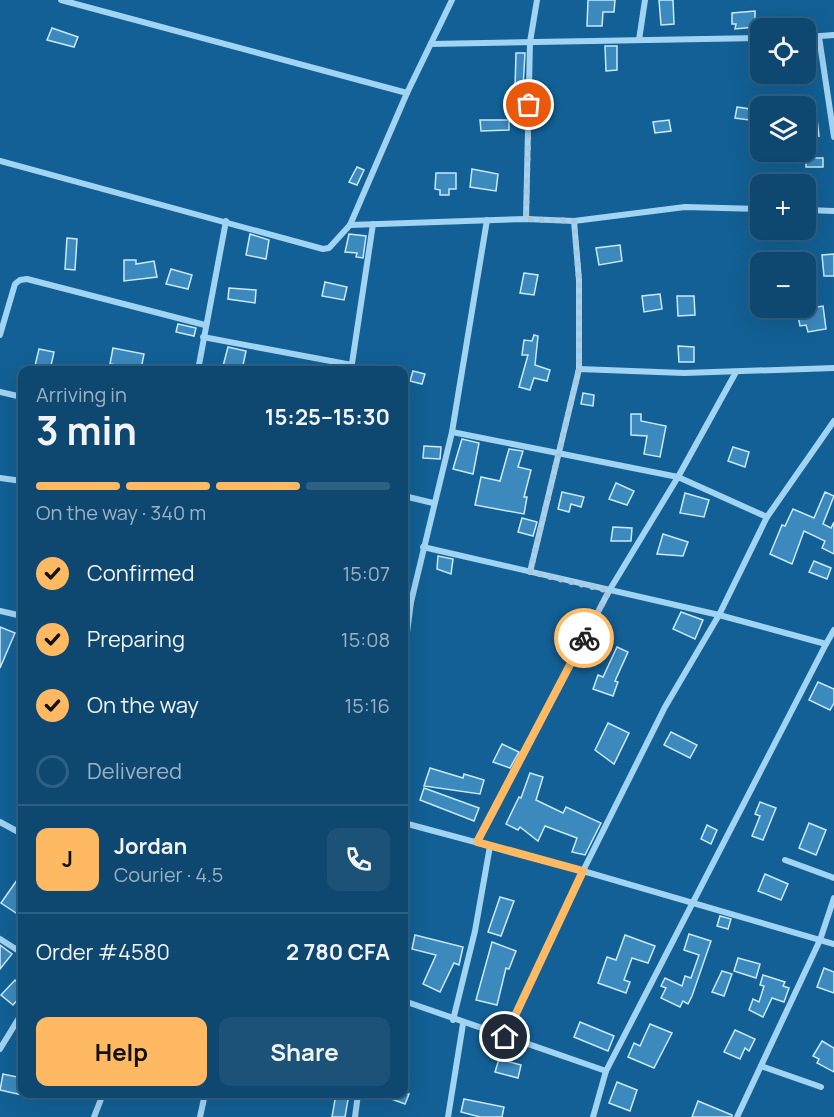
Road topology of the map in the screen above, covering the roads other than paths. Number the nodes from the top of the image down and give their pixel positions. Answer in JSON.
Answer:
{"nodes":[{"id":1,"x":61,"y":0,"type":"edge"},
{"id":2,"x":452,"y":0,"type":"edge"},
{"id":3,"x":537,"y":0,"type":"edge"},
{"id":4,"x":645,"y":0,"type":"edge"},
{"id":5,"x":834,"y":35,"type":"edge"},
{"id":6,"x":819,"y":37,"type":"joint"},
{"id":7,"x":750,"y":38,"type":"edge"},
{"id":8,"x":639,"y":40,"type":"junction"},
{"id":9,"x":530,"y":42,"type":"junction"},
{"id":10,"x":431,"y":44,"type":"junction"},
{"id":11,"x":407,"y":93,"type":"junction"},
{"id":12,"x":834,"y":137,"type":"edge"},
{"id":13,"x":0,"y":161,"type":"edge"},
{"id":14,"x":750,"y":209,"type":"edge"},
{"id":15,"x":816,"y":210,"type":"edge"},
{"id":16,"x":834,"y":211,"type":"edge"},
{"id":17,"x":526,"y":219,"type":"junction"},
{"id":18,"x":487,"y":220,"type":"junction"},
{"id":19,"x":226,"y":221,"type":"junction"},
{"id":20,"x":574,"y":221,"type":"junction"},
{"id":21,"x":373,"y":224,"type":"junction"},
{"id":22,"x":350,"y":225,"type":"junction"},
{"id":23,"x":205,"y":325,"type":"junction"},
{"id":24,"x":0,"y":335,"type":"edge"},
{"id":25,"x":203,"y":337,"type":"junction"},
{"id":26,"x":199,"y":366,"type":"edge"},
{"id":27,"x":341,"y":366,"type":"edge"},
{"id":28,"x":351,"y":366,"type":"edge"},
{"id":29,"x":834,"y":368,"type":"edge"},
{"id":30,"x":579,"y":369,"type":"junction"},
{"id":31,"x":736,"y":372,"type":"junction"},
{"id":32,"x":0,"y":392,"type":"edge"},
{"id":33,"x":18,"y":396,"type":"edge"},
{"id":34,"x":834,"y":421,"type":"edge"},
{"id":35,"x":452,"y":432,"type":"junction"},
{"id":36,"x":560,"y":451,"type":"junction"},
{"id":37,"x":678,"y":477,"type":"junction"},
{"id":38,"x":0,"y":478,"type":"edge"},
{"id":39,"x":18,"y":480,"type":"edge"},
{"id":40,"x":408,"y":497,"type":"edge"},
{"id":41,"x":433,"y":503,"type":"junction"},
{"id":42,"x":767,"y":517,"type":"junction"},
{"id":43,"x":423,"y":547,"type":"junction"},
{"id":44,"x":530,"y":572,"type":"junction"},
{"id":45,"x":609,"y":591,"type":"junction"},
{"id":46,"x":408,"y":598,"type":"edge"},
{"id":47,"x":0,"y":611,"type":"edge"},
{"id":48,"x":18,"y":615,"type":"edge"},
{"id":49,"x":719,"y":615,"type":"junction"},
{"id":50,"x":834,"y":630,"type":"edge"},
{"id":51,"x":826,"y":644,"type":"junction"},
{"id":52,"x":0,"y":822,"type":"edge"},
{"id":53,"x":408,"y":824,"type":"edge"},
{"id":54,"x":18,"y":832,"type":"edge"},
{"id":55,"x":477,"y":842,"type":"junction"},
{"id":56,"x":490,"y":846,"type":"junction"},
{"id":57,"x":784,"y":860,"type":"dead end"},
{"id":58,"x":583,"y":871,"type":"junction"},
{"id":59,"x":834,"y":878,"type":"edge"},
{"id":60,"x":834,"y":898,"type":"edge"},
{"id":61,"x":691,"y":903,"type":"junction"},
{"id":62,"x":0,"y":939,"type":"edge"},
{"id":63,"x":820,"y":940,"type":"junction"},
{"id":64,"x":834,"y":944,"type":"edge"},
{"id":65,"x":18,"y":950,"type":"edge"},
{"id":66,"x":408,"y":1003,"type":"edge"},
{"id":67,"x":18,"y":1019,"type":"edge"},
{"id":68,"x":453,"y":1020,"type":"junction"},
{"id":69,"x":463,"y":1024,"type":"junction"},
{"id":70,"x":505,"y":1037,"type":"junction"},
{"id":71,"x":0,"y":1049,"type":"edge"},
{"id":72,"x":761,"y":1066,"type":"junction"},
{"id":73,"x":606,"y":1071,"type":"junction"},
{"id":74,"x":821,"y":1087,"type":"dead end"},
{"id":75,"x":101,"y":1098,"type":"edge"},
{"id":76,"x":204,"y":1098,"type":"edge"},
{"id":77,"x":358,"y":1098,"type":"edge"},
{"id":78,"x":94,"y":1117,"type":"edge"},
{"id":79,"x":200,"y":1117,"type":"edge"},
{"id":80,"x":356,"y":1117,"type":"edge"},
{"id":81,"x":448,"y":1117,"type":"edge"},
{"id":82,"x":593,"y":1117,"type":"edge"},
{"id":83,"x":737,"y":1117,"type":"edge"}],
"edges":[{"from":1,"to":11,"type":"street"},
{"from":2,"to":10,"type":"street"},
{"from":3,"to":9,"type":"street"},
{"from":4,"to":8,"type":"street"},
{"from":5,"to":6,"type":"street"},
{"from":6,"to":12,"type":"street"},
{"from":7,"to":8,"type":"street"},
{"from":8,"to":9,"type":"street"},
{"from":9,"to":10,"type":"street"},
{"from":9,"to":17,"type":"street"},
{"from":10,"to":11,"type":"street"},
{"from":11,"to":22,"type":"street"},
{"from":13,"to":19,"type":"street"},
{"from":14,"to":20,"type":"street"},
{"from":15,"to":16,"type":"street"},
{"from":17,"to":18,"type":"street"},
{"from":17,"to":20,"type":"street"},
{"from":18,"to":21,"type":"street"},
{"from":18,"to":35,"type":"street"},
{"from":19,"to":22,"type":"street"},
{"from":19,"to":23,"type":"street"},
{"from":20,"to":30,"type":"street"},
{"from":21,"to":22,"type":"street"},
{"from":21,"to":28,"type":"street"},
{"from":23,"to":24,"type":"street"},
{"from":23,"to":25,"type":"street"},
{"from":25,"to":26,"type":"street"},
{"from":25,"to":27,"type":"street"},
{"from":29,"to":31,"type":"street"},
{"from":30,"to":31,"type":"street"},
{"from":30,"to":36,"type":"street"},
{"from":31,"to":37,"type":"street"},
{"from":32,"to":33,"type":"street"},
{"from":34,"to":42,"type":"street"},
{"from":35,"to":36,"type":"street"},
{"from":35,"to":41,"type":"street"},
{"from":36,"to":37,"type":"street"},
{"from":36,"to":44,"type":"street"},
{"from":37,"to":42,"type":"street"},
{"from":37,"to":45,"type":"street"},
{"from":38,"to":39,"type":"street"},
{"from":40,"to":41,"type":"street"},
{"from":41,"to":43,"type":"street"},
{"from":42,"to":49,"type":"street"},
{"from":43,"to":44,"type":"street"},
{"from":43,"to":46,"type":"street"},
{"from":44,"to":45,"type":"street"},
{"from":45,"to":49,"type":"street"},
{"from":45,"to":55,"type":"street"},
{"from":47,"to":48,"type":"street"},
{"from":49,"to":51,"type":"street"},
{"from":49,"to":58,"type":"street"},
{"from":50,"to":51,"type":"street"},
{"from":51,"to":61,"type":"street"},
{"from":52,"to":54,"type":"street"},
{"from":53,"to":55,"type":"street"},
{"from":55,"to":56,"type":"street"},
{"from":56,"to":58,"type":"street"},
{"from":56,"to":68,"type":"street"},
{"from":57,"to":59,"type":"street"},
{"from":58,"to":61,"type":"street"},
{"from":58,"to":70,"type":"street"},
{"from":60,"to":63,"type":"street"},
{"from":61,"to":63,"type":"street"},
{"from":61,"to":73,"type":"street"},
{"from":62,"to":65,"type":"street"},
{"from":63,"to":64,"type":"street"},
{"from":63,"to":72,"type":"street"},
{"from":66,"to":68,"type":"street"},
{"from":67,"to":71,"type":"street"},
{"from":68,"to":69,"type":"street"},
{"from":69,"to":70,"type":"street"},
{"from":69,"to":81,"type":"street"},
{"from":70,"to":73,"type":"street"},
{"from":72,"to":74,"type":"street"},
{"from":72,"to":83,"type":"street"},
{"from":73,"to":82,"type":"street"},
{"from":75,"to":78,"type":"street"},
{"from":76,"to":79,"type":"street"},
{"from":77,"to":80,"type":"street"}]}
